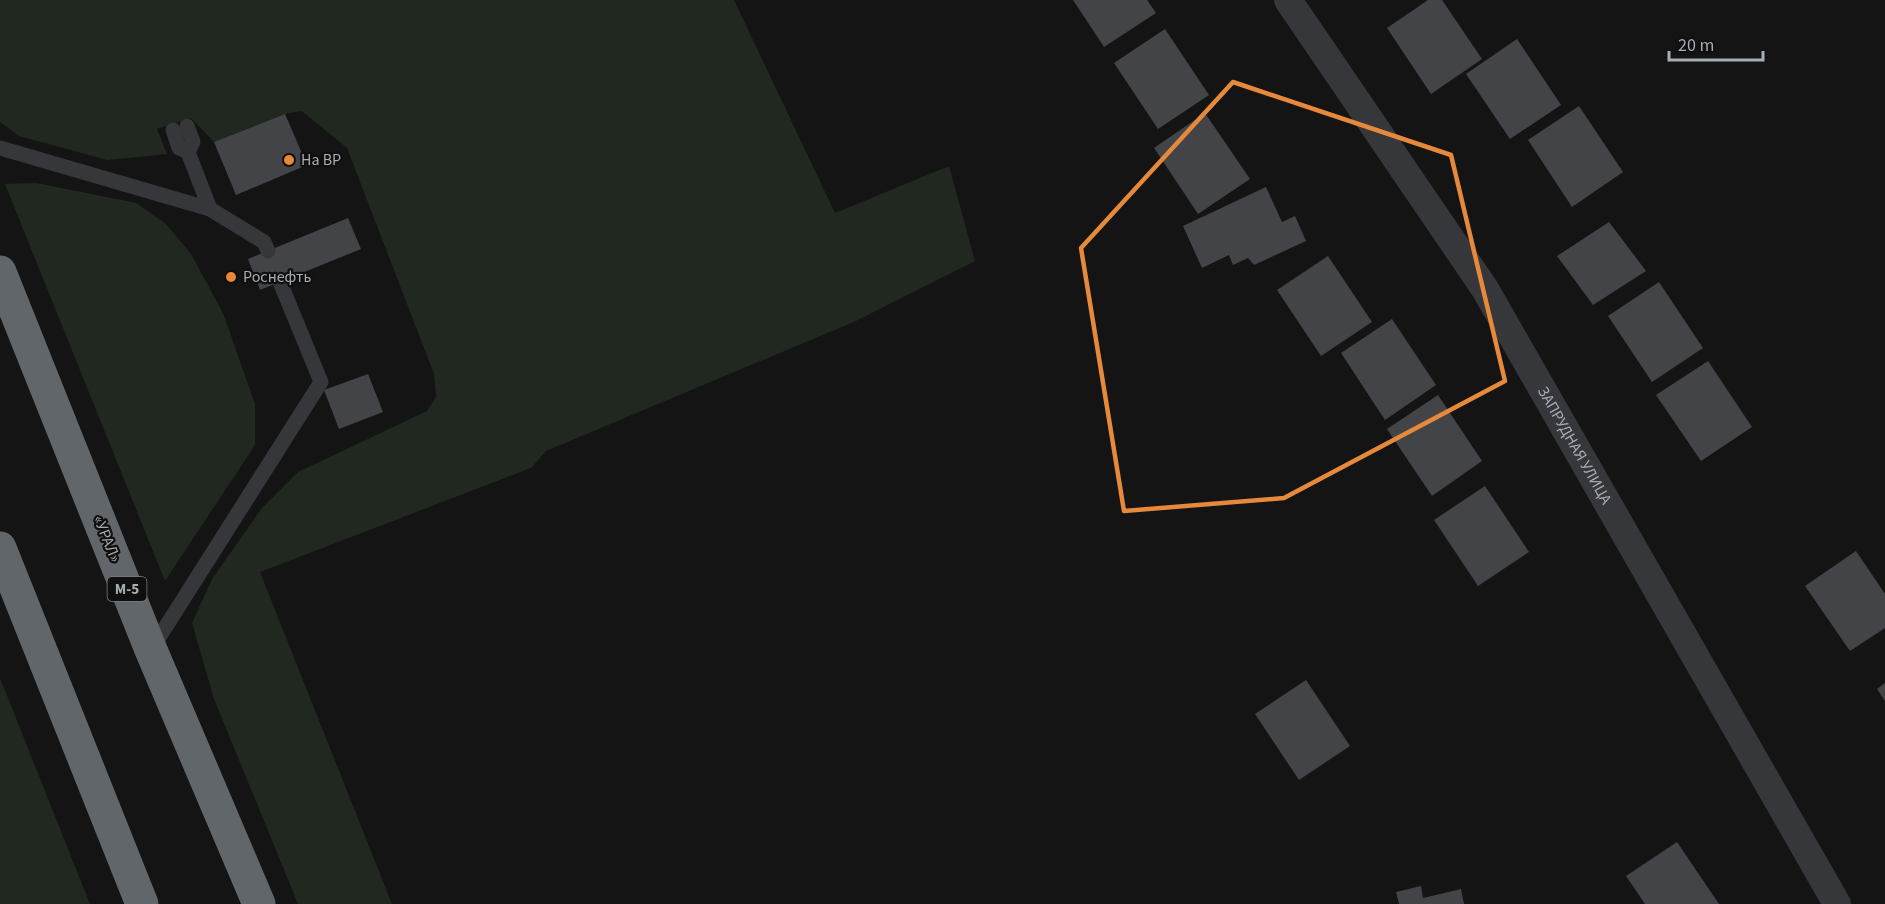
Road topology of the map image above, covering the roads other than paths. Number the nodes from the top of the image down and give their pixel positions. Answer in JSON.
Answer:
{"nodes":[{"id":1,"x":1288,"y":0,"type":"edge"},
{"id":2,"x":180,"y":128,"type":"dead end"},
{"id":3,"x":0,"y":148,"type":"edge"},
{"id":4,"x":210,"y":209,"type":"junction"},
{"id":5,"x":268,"y":251,"type":"dead end"},
{"id":6,"x":0,"y":272,"type":"edge"},
{"id":7,"x":280,"y":282,"type":"dead end"},
{"id":8,"x":0,"y":548,"type":"edge"},
{"id":9,"x":151,"y":650,"type":"junction"},
{"id":10,"x":142,"y":904,"type":"edge"},
{"id":11,"x":259,"y":904,"type":"edge"},
{"id":12,"x":1837,"y":904,"type":"edge"}],
"edges":[{"from":1,"to":12,"type":"street","name":"ЗАПРУДНАЯ УЛИЦА"},
{"from":2,"to":4,"type":"lane"},
{"from":3,"to":4,"type":"lane"},
{"from":4,"to":5,"type":"lane"},
{"from":6,"to":9,"type":"highway","name":"«УРАЛ»","number":"М-5"},
{"from":7,"to":9,"type":"lane"},
{"from":8,"to":10,"type":"highway"},
{"from":9,"to":11,"type":"highway","name":"«УРАЛ»","number":"М-5"}]}
